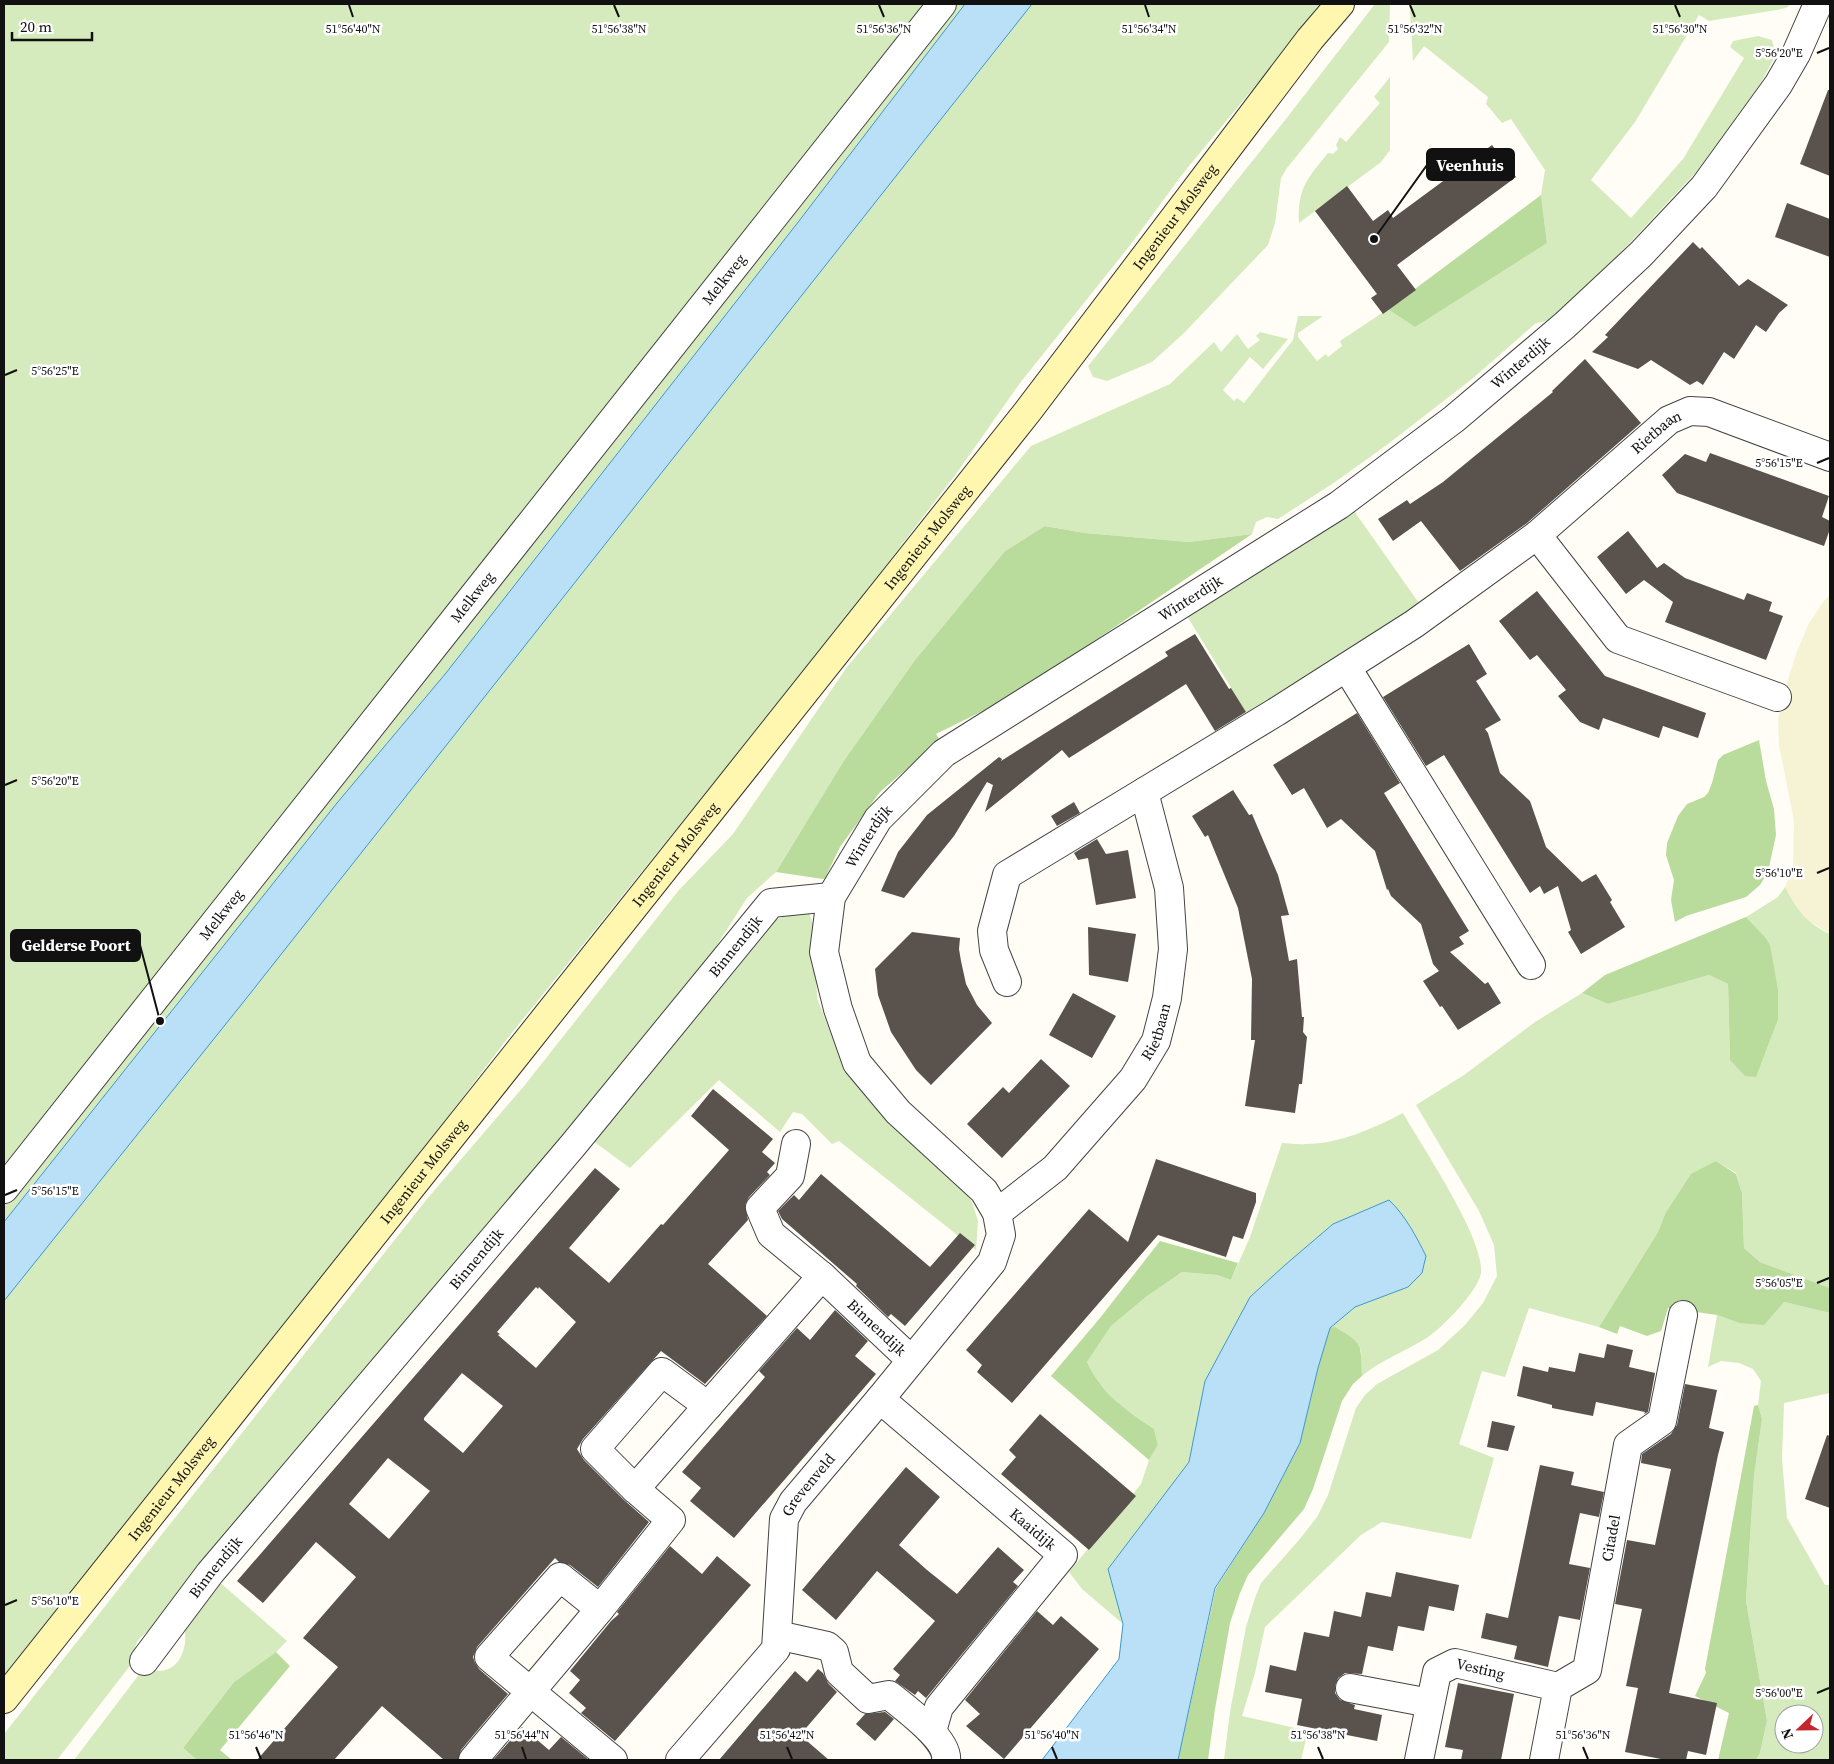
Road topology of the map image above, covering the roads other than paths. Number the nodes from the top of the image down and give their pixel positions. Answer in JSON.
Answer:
{"nodes":[{"id":1,"x":942,"y":4,"type":"edge"},
{"id":2,"x":1340,"y":4,"type":"edge"},
{"id":3,"x":1818,"y":4,"type":"edge"},
{"id":4,"x":1830,"y":457,"type":"edge"},
{"id":5,"x":1536,"y":535,"type":"junction"},
{"id":6,"x":1347,"y":668,"type":"junction"},
{"id":7,"x":1777,"y":697,"type":"dead end"},
{"id":8,"x":1144,"y":792,"type":"junction"},
{"id":9,"x":831,"y":897,"type":"junction"},
{"id":10,"x":1531,"y":965,"type":"dead end"},
{"id":11,"x":1007,"y":982,"type":"dead end"},
{"id":12,"x":796,"y":1144,"type":"dead end"},
{"id":13,"x":4,"y":1189,"type":"edge"},
{"id":14,"x":999,"y":1224,"type":"junction"},
{"id":15,"x":822,"y":1276,"type":"junction"},
{"id":16,"x":1683,"y":1315,"type":"dead end"},
{"id":17,"x":911,"y":1360,"type":"junction"},
{"id":18,"x":880,"y":1399,"type":"junction"},
{"id":19,"x":708,"y":1406,"type":"junction"},
{"id":20,"x":635,"y":1489,"type":"junction"},
{"id":21,"x":600,"y":1609,"type":"junction"},
{"id":22,"x":777,"y":1635,"type":"junction"},
{"id":23,"x":144,"y":1661,"type":"dead end"},
{"id":24,"x":1558,"y":1687,"type":"junction"},
{"id":25,"x":1350,"y":1688,"type":"dead end"},
{"id":26,"x":531,"y":1692,"type":"junction"},
{"id":27,"x":4,"y":1699,"type":"edge"},
{"id":28,"x":1430,"y":1703,"type":"junction"},
{"id":29,"x":932,"y":1731,"type":"junction"},
{"id":30,"x":473,"y":1760,"type":"edge"},
{"id":31,"x":612,"y":1760,"type":"edge"},
{"id":32,"x":680,"y":1760,"type":"edge"},
{"id":33,"x":946,"y":1760,"type":"edge"},
{"id":34,"x":1419,"y":1760,"type":"edge"},
{"id":35,"x":1544,"y":1760,"type":"edge"}],
"edges":[{"from":1,"to":13,"type":"street","name":"Melkweg"},
{"from":2,"to":27,"type":"main road","name":"Ingenieur Molsweg"},
{"from":3,"to":9,"type":"street","name":"Winterdijk"},
{"from":4,"to":5,"type":"street","name":"Rietbaan"},
{"from":5,"to":6,"type":"street","name":"Rietbaan"},
{"from":5,"to":7,"type":"street"},
{"from":6,"to":8,"type":"street","name":"Rietbaan"},
{"from":6,"to":10,"type":"street"},
{"from":8,"to":11,"type":"street","name":"Rietbaan"},
{"from":8,"to":14,"type":"street","name":"Rietbaan"},
{"from":9,"to":14,"type":"street","name":"Winterdijk"},
{"from":9,"to":23,"type":"street","name":"Binnendijk"},
{"from":12,"to":15,"type":"street","name":"Binnendijk"},
{"from":14,"to":17,"type":"street","name":"Grevenveld"},
{"from":15,"to":17,"type":"street","name":"Binnendijk"},
{"from":15,"to":19,"type":"street"},
{"from":16,"to":24,"type":"street","name":"Citadel"},
{"from":17,"to":18,"type":"street","name":"Grevenveld"},
{"from":18,"to":22,"type":"street","name":"Grevenveld"},
{"from":18,"to":29,"type":"street","name":"Kaaidijk"},
{"from":19,"to":20,"type":"street"},
{"from":19,"to":20,"type":"street"},
{"from":20,"to":21,"type":"street"},
{"from":21,"to":26,"type":"street"},
{"from":21,"to":26,"type":"street"},
{"from":22,"to":29,"type":"street"},
{"from":22,"to":32,"type":"street","name":"Grevenveld"},
{"from":24,"to":28,"type":"street","name":"Vesting"},
{"from":24,"to":35,"type":"street"},
{"from":25,"to":28,"type":"street"},
{"from":26,"to":30,"type":"street"},
{"from":26,"to":31,"type":"street"},
{"from":28,"to":34,"type":"street","name":"Vesting"},
{"from":29,"to":33,"type":"street"}]}
